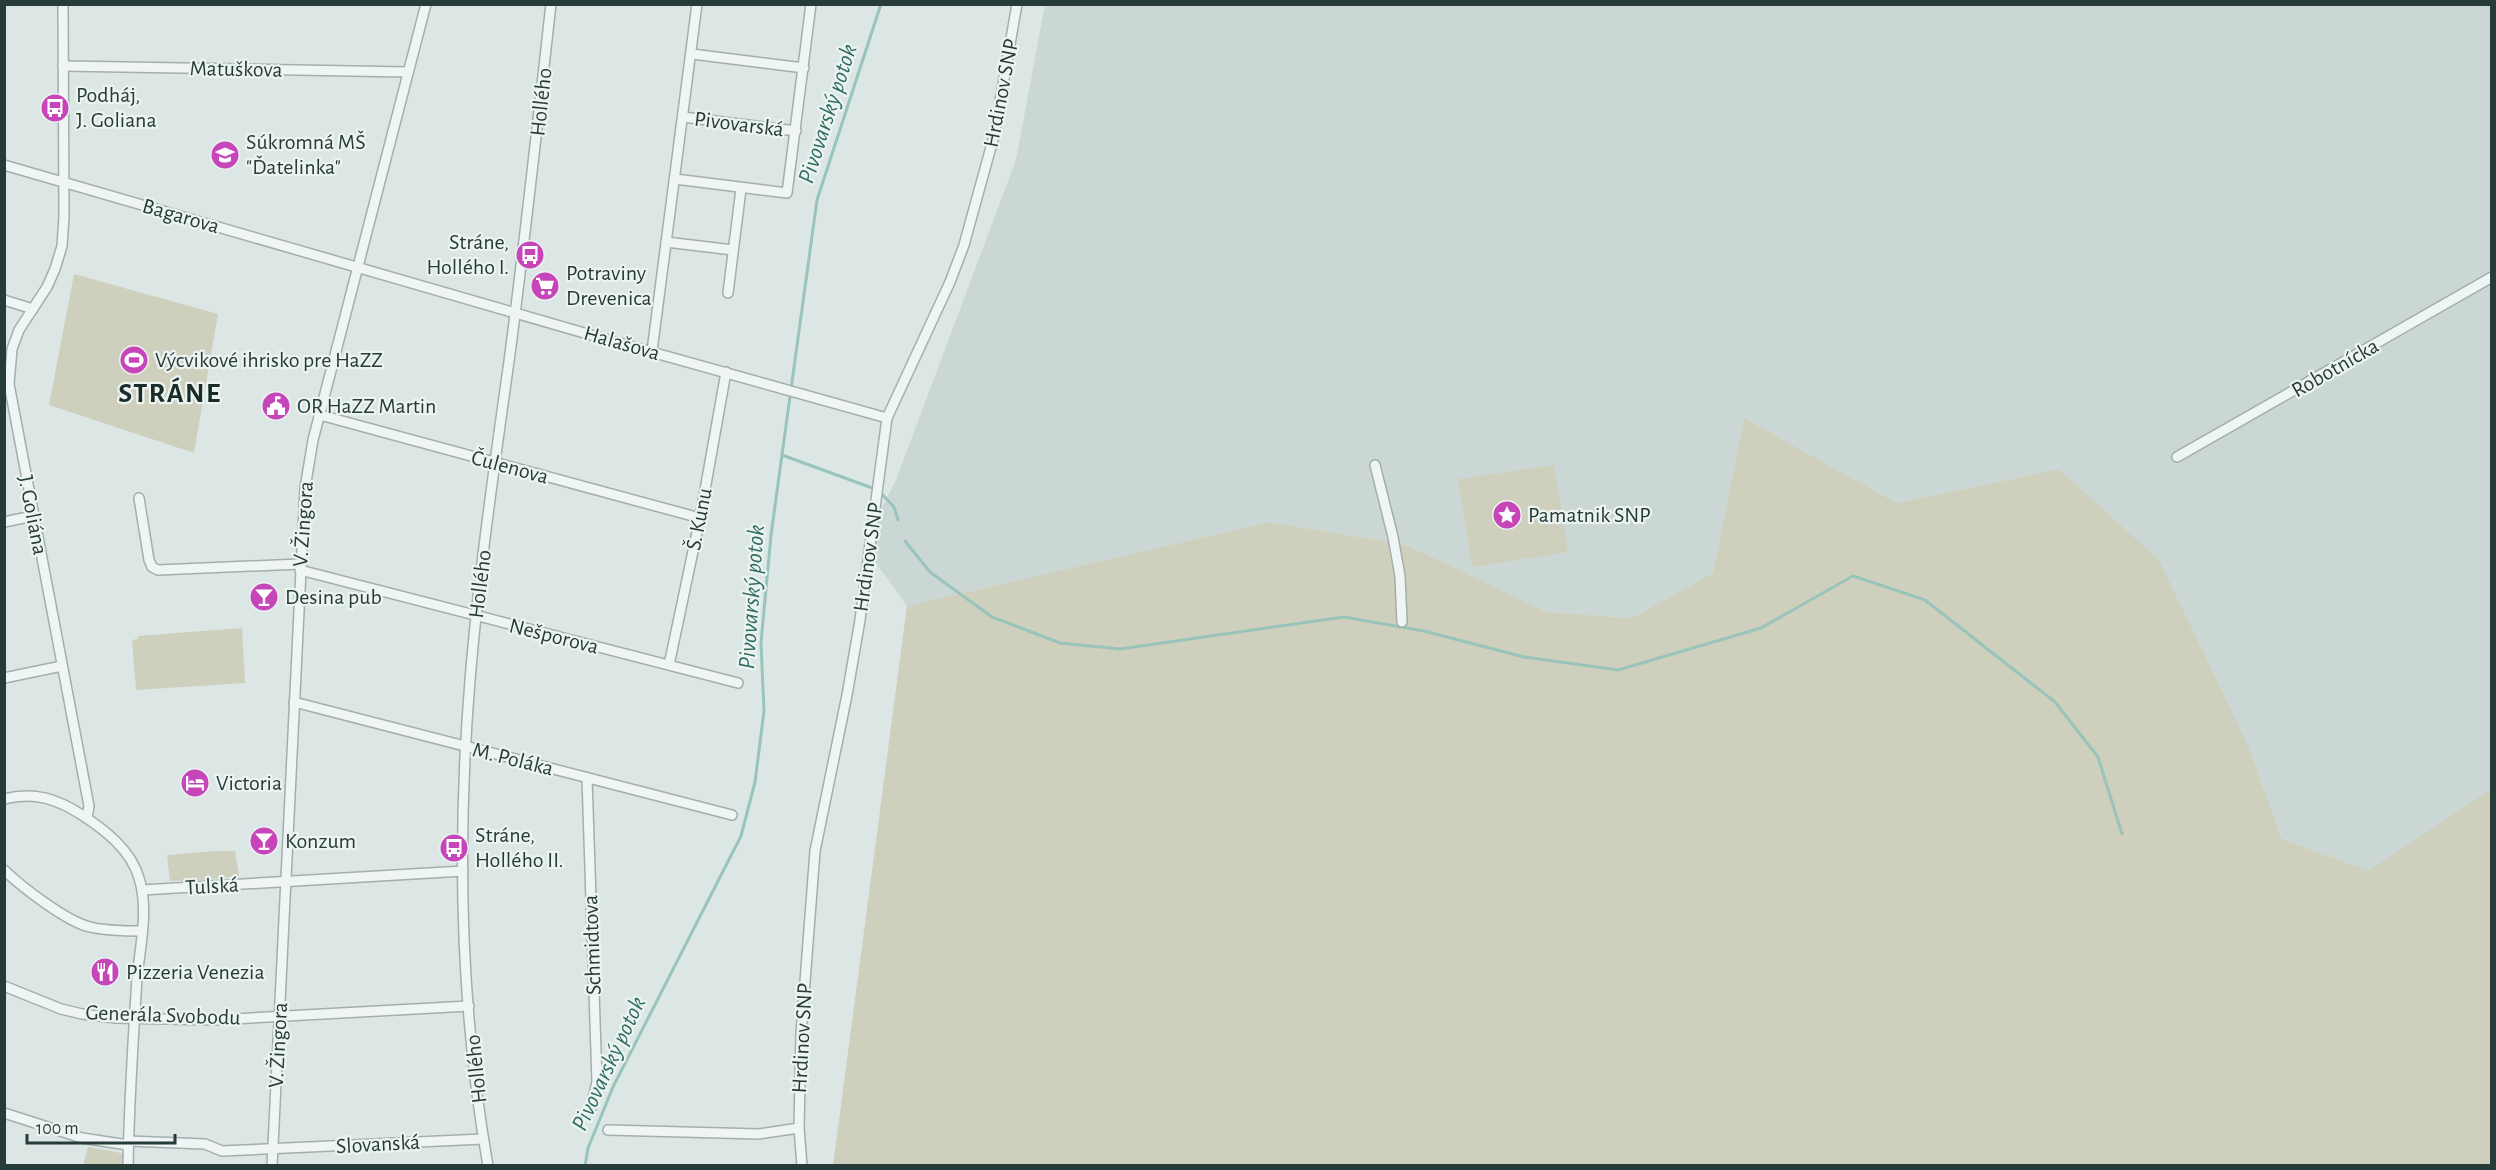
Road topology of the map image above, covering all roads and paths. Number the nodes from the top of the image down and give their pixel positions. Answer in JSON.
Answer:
{"nodes":[{"id":1,"x":63,"y":4,"type":"edge"},
{"id":2,"x":426,"y":4,"type":"edge"},
{"id":3,"x":551,"y":4,"type":"edge"},
{"id":4,"x":697,"y":4,"type":"edge"},
{"id":5,"x":811,"y":4,"type":"edge"},
{"id":6,"x":1017,"y":4,"type":"edge"},
{"id":7,"x":692,"y":54,"type":"junction"},
{"id":8,"x":63,"y":66,"type":"junction"},
{"id":9,"x":804,"y":68,"type":"junction"},
{"id":10,"x":408,"y":72,"type":"junction"},
{"id":11,"x":683,"y":117,"type":"junction"},
{"id":12,"x":796,"y":131,"type":"junction"},
{"id":13,"x":4,"y":165,"type":"edge"},
{"id":14,"x":675,"y":179,"type":"junction"},
{"id":15,"x":63,"y":182,"type":"junction"},
{"id":16,"x":741,"y":189,"type":"junction"},
{"id":17,"x":666,"y":242,"type":"junction"},
{"id":18,"x":733,"y":250,"type":"junction"},
{"id":19,"x":358,"y":266,"type":"junction"},
{"id":20,"x":2492,"y":277,"type":"edge"},
{"id":21,"x":728,"y":293,"type":"dead end"},
{"id":22,"x":4,"y":300,"type":"edge"},
{"id":23,"x":33,"y":309,"type":"junction"},
{"id":24,"x":516,"y":311,"type":"junction"},
{"id":25,"x":652,"y":351,"type":"junction"},
{"id":26,"x":726,"y":372,"type":"junction"},
{"id":27,"x":8,"y":399,"type":"edge"},
{"id":28,"x":320,"y":415,"type":"junction"},
{"id":29,"x":887,"y":418,"type":"junction"},
{"id":30,"x":2177,"y":457,"type":"dead end"},
{"id":31,"x":495,"y":463,"type":"junction"},
{"id":32,"x":1375,"y":465,"type":"dead end"},
{"id":33,"x":139,"y":498,"type":"dead end"},
{"id":34,"x":33,"y":516,"type":"junction"},
{"id":35,"x":700,"y":518,"type":"junction"},
{"id":36,"x":4,"y":522,"type":"edge"},
{"id":37,"x":300,"y":567,"type":"junction"},
{"id":38,"x":476,"y":616,"type":"junction"},
{"id":39,"x":1402,"y":622,"type":"dead end"},
{"id":40,"x":669,"y":665,"type":"junction"},
{"id":41,"x":62,"y":666,"type":"junction"},
{"id":42,"x":4,"y":678,"type":"edge"},
{"id":43,"x":738,"y":683,"type":"dead end"},
{"id":44,"x":294,"y":702,"type":"junction"},
{"id":45,"x":466,"y":747,"type":"junction"},
{"id":46,"x":587,"y":778,"type":"junction"},
{"id":47,"x":4,"y":799,"type":"edge"},
{"id":48,"x":732,"y":815,"type":"dead end"},
{"id":49,"x":87,"y":818,"type":"junction"},
{"id":50,"x":4,"y":870,"type":"edge"},
{"id":51,"x":463,"y":871,"type":"junction"},
{"id":52,"x":286,"y":882,"type":"junction"},
{"id":53,"x":142,"y":890,"type":"junction"},
{"id":54,"x":141,"y":931,"type":"junction"},
{"id":55,"x":4,"y":986,"type":"edge"},
{"id":56,"x":469,"y":1006,"type":"junction"},
{"id":57,"x":279,"y":1017,"type":"junction"},
{"id":58,"x":134,"y":1018,"type":"junction"},
{"id":59,"x":590,"y":1111,"type":"dead end"},
{"id":60,"x":4,"y":1113,"type":"edge"},
{"id":61,"x":799,"y":1128,"type":"junction"},
{"id":62,"x":608,"y":1130,"type":"dead end"},
{"id":63,"x":483,"y":1139,"type":"junction"},
{"id":64,"x":128,"y":1143,"type":"junction"},
{"id":65,"x":273,"y":1149,"type":"junction"},
{"id":66,"x":128,"y":1166,"type":"edge"},
{"id":67,"x":272,"y":1166,"type":"edge"},
{"id":68,"x":488,"y":1166,"type":"edge"},
{"id":69,"x":802,"y":1166,"type":"edge"}],
"edges":[{"from":1,"to":8,"type":"street","name":"J. Goliána"},
{"from":2,"to":10,"type":"street","name":"V. Žingora"},
{"from":3,"to":24,"type":"street","name":"Hollého"},
{"from":4,"to":7,"type":"street","name":"Pivovarská"},
{"from":5,"to":9,"type":"street","name":"Pivovarská"},
{"from":6,"to":29,"type":"street","name":"Hrdinov SNP"},
{"from":7,"to":9,"type":"street"},
{"from":7,"to":11,"type":"street","name":"Pivovarská"},
{"from":8,"to":10,"type":"street","name":"Matuškova"},
{"from":8,"to":15,"type":"street","name":"J. Goliána"},
{"from":9,"to":12,"type":"street","name":"Pivovarská"},
{"from":10,"to":19,"type":"street","name":"V. Žingora"},
{"from":11,"to":12,"type":"street","name":"Pivovarská"},
{"from":11,"to":14,"type":"street","name":"Pivovarská"},
{"from":12,"to":16,"type":"street","name":"Pivovarská"},
{"from":13,"to":15,"type":"street","name":"Bagarova"},
{"from":14,"to":16,"type":"street","name":"Pivovarská"},
{"from":14,"to":17,"type":"street","name":"Pivovarská"},
{"from":15,"to":19,"type":"street","name":"Bagarova"},
{"from":15,"to":23,"type":"street","name":"J. Goliána"},
{"from":16,"to":18,"type":"street"},
{"from":17,"to":18,"type":"street"},
{"from":17,"to":25,"type":"street","name":"Pivovarská"},
{"from":18,"to":21,"type":"street"},
{"from":19,"to":24,"type":"street","name":"Halašova"},
{"from":19,"to":28,"type":"street","name":"V. Žingora"},
{"from":20,"to":30,"type":"street","name":"Robotnícka"},
{"from":22,"to":23,"type":"street"},
{"from":23,"to":27,"type":"street","name":"J. Goliána"},
{"from":24,"to":25,"type":"street","name":"Halašova"},
{"from":24,"to":31,"type":"street","name":"Hollého"},
{"from":25,"to":26,"type":"street","name":"Halašova"},
{"from":26,"to":29,"type":"street","name":"Halašova"},
{"from":26,"to":35,"type":"street","name":"Š. Kunu"},
{"from":27,"to":34,"type":"street","name":"J. Goliána"},
{"from":28,"to":31,"type":"street","name":"Čulenova"},
{"from":28,"to":37,"type":"street","name":"V. Žingora"},
{"from":29,"to":61,"type":"street","name":"Hrdinov SNP"},
{"from":31,"to":35,"type":"street","name":"Čulenova"},
{"from":31,"to":38,"type":"street","name":"Hollého"},
{"from":32,"to":39,"type":"street"},
{"from":33,"to":37,"type":"street","name":"Nešporova"},
{"from":34,"to":36,"type":"street"},
{"from":34,"to":41,"type":"street","name":"J. Goliána"},
{"from":35,"to":40,"type":"street","name":"Š. Kunu"},
{"from":37,"to":38,"type":"street","name":"Nešporova"},
{"from":37,"to":44,"type":"street","name":"V. Žingora"},
{"from":38,"to":40,"type":"street","name":"Nešporova"},
{"from":38,"to":45,"type":"street","name":"Hollého"},
{"from":40,"to":43,"type":"street","name":"Nešporova"},
{"from":41,"to":42,"type":"street"},
{"from":41,"to":49,"type":"street","name":"J. Goliána"},
{"from":44,"to":45,"type":"street","name":"M. Poláka"},
{"from":44,"to":52,"type":"street","name":"V. Žingora"},
{"from":45,"to":46,"type":"street","name":"M. Poláka"},
{"from":45,"to":51,"type":"street","name":"Hollého"},
{"from":46,"to":48,"type":"street","name":"M. Poláka"},
{"from":46,"to":59,"type":"street","name":"Schmidtova"},
{"from":47,"to":49,"type":"street"},
{"from":49,"to":53,"type":"street"},
{"from":50,"to":54,"type":"street"},
{"from":51,"to":52,"type":"street","name":"Tulská"},
{"from":51,"to":56,"type":"street","name":"Hollého"},
{"from":52,"to":53,"type":"street","name":"Tulská"},
{"from":52,"to":57,"type":"street","name":"V. Žingora"},
{"from":53,"to":54,"type":"street"},
{"from":54,"to":58,"type":"street"},
{"from":55,"to":58,"type":"street","name":"Generála Svobodu"},
{"from":56,"to":57,"type":"street","name":"Generála Svobodu"},
{"from":56,"to":63,"type":"street","name":"Hollého"},
{"from":57,"to":58,"type":"street","name":"Generála Svobodu"},
{"from":57,"to":65,"type":"street","name":"V. Žingora"},
{"from":58,"to":64,"type":"street"},
{"from":60,"to":64,"type":"street","name":"Slovanská"},
{"from":61,"to":62,"type":"street"},
{"from":61,"to":69,"type":"street","name":"Hrdinov SNP"},
{"from":63,"to":65,"type":"street","name":"Slovanská"},
{"from":63,"to":68,"type":"street","name":"Hollého"},
{"from":64,"to":65,"type":"street","name":"Slovanská"},
{"from":64,"to":66,"type":"street"},
{"from":65,"to":67,"type":"street","name":"V. Žingora"}]}
